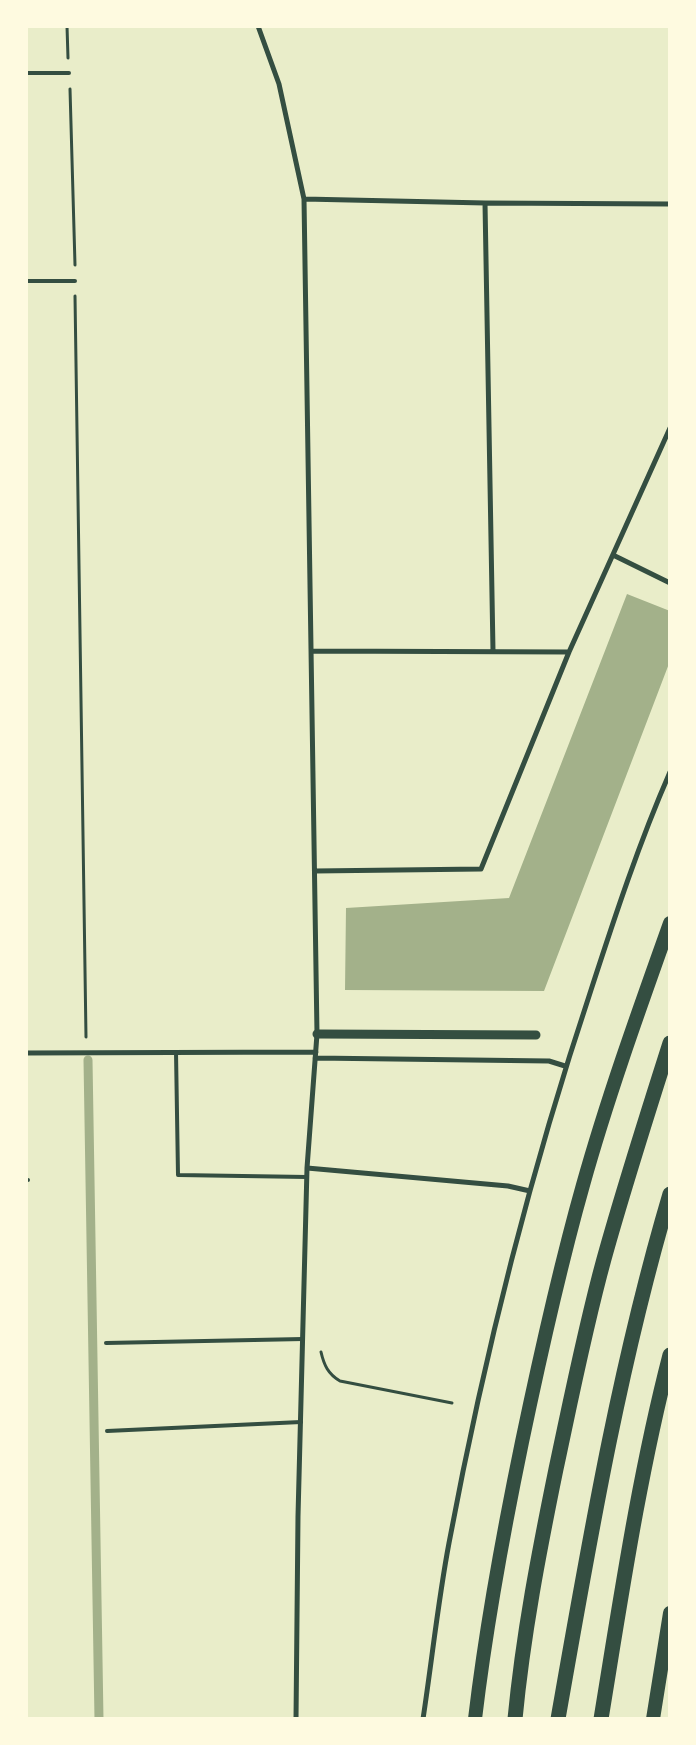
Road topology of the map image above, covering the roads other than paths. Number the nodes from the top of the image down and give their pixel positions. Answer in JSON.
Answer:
{"nodes":[{"id":1,"x":258,"y":26,"type":"edge"},
{"id":2,"x":26,"y":73,"type":"edge"},
{"id":3,"x":69,"y":73,"type":"road end"},
{"id":4,"x":304,"y":200,"type":"junction"},
{"id":5,"x":485,"y":203,"type":"junction"},
{"id":6,"x":670,"y":204,"type":"edge"},
{"id":7,"x":26,"y":281,"type":"edge"},
{"id":8,"x":75,"y":281,"type":"road end"},
{"id":9,"x":670,"y":428,"type":"edge"},
{"id":10,"x":613,"y":555,"type":"junction"},
{"id":11,"x":670,"y":583,"type":"edge"},
{"id":12,"x":311,"y":650,"type":"junction"},
{"id":13,"x":493,"y":651,"type":"junction"},
{"id":14,"x":569,"y":652,"type":"junction"},
{"id":15,"x":670,"y":772,"type":"edge"},
{"id":16,"x":315,"y":871,"type":"junction"},
{"id":17,"x":670,"y":923,"type":"edge"},
{"id":18,"x":316,"y":1034,"type":"junction"},
{"id":19,"x":536,"y":1035,"type":"dead end"},
{"id":20,"x":670,"y":1043,"type":"edge"},
{"id":21,"x":176,"y":1052,"type":"junction"},
{"id":22,"x":316,"y":1052,"type":"junction"},
{"id":23,"x":26,"y":1053,"type":"edge"},
{"id":24,"x":315,"y":1058,"type":"junction"},
{"id":25,"x":565,"y":1066,"type":"junction"},
{"id":26,"x":307,"y":1168,"type":"junction"},
{"id":27,"x":307,"y":1177,"type":"junction"},
{"id":28,"x":530,"y":1191,"type":"junction"},
{"id":29,"x":670,"y":1194,"type":"edge"},
{"id":30,"x":303,"y":1342,"type":"junction"},
{"id":31,"x":106,"y":1344,"type":"dead end"},
{"id":32,"x":670,"y":1355,"type":"edge"},
{"id":33,"x":301,"y":1422,"type":"junction"},
{"id":34,"x":106,"y":1431,"type":"dead end"},
{"id":35,"x":670,"y":1613,"type":"edge"},
{"id":36,"x":296,"y":1719,"type":"edge"},
{"id":37,"x":423,"y":1719,"type":"edge"},
{"id":38,"x":475,"y":1719,"type":"edge"},
{"id":39,"x":515,"y":1719,"type":"edge"},
{"id":40,"x":558,"y":1719,"type":"edge"},
{"id":41,"x":600,"y":1719,"type":"edge"},
{"id":42,"x":653,"y":1719,"type":"edge"}],
"edges":[{"from":1,"to":4,"type":"street"},
{"from":2,"to":3,"type":"lane"},
{"from":4,"to":5,"type":"street"},
{"from":4,"to":12,"type":"street"},
{"from":5,"to":6,"type":"street"},
{"from":5,"to":13,"type":"street"},
{"from":7,"to":8,"type":"lane"},
{"from":9,"to":10,"type":"street"},
{"from":10,"to":11,"type":"street"},
{"from":10,"to":14,"type":"street"},
{"from":12,"to":13,"type":"street"},
{"from":12,"to":16,"type":"street"},
{"from":13,"to":14,"type":"street"},
{"from":14,"to":16,"type":"street"},
{"from":15,"to":25,"type":"street"},
{"from":16,"to":18,"type":"street"},
{"from":17,"to":38,"type":"highway"},
{"from":18,"to":19,"type":"street"},
{"from":18,"to":22,"type":"street"},
{"from":20,"to":39,"type":"highway"},
{"from":21,"to":22,"type":"street"},
{"from":21,"to":23,"type":"street"},
{"from":21,"to":27,"type":"lane"},
{"from":22,"to":24,"type":"street"},
{"from":24,"to":25,"type":"street"},
{"from":24,"to":26,"type":"street"},
{"from":25,"to":28,"type":"street"},
{"from":26,"to":27,"type":"street"},
{"from":26,"to":28,"type":"street"},
{"from":27,"to":30,"type":"street"},
{"from":28,"to":37,"type":"street"},
{"from":29,"to":40,"type":"highway"},
{"from":30,"to":31,"type":"lane"},
{"from":30,"to":33,"type":"street"},
{"from":32,"to":41,"type":"highway"},
{"from":33,"to":34,"type":"lane"},
{"from":33,"to":36,"type":"street"},
{"from":35,"to":42,"type":"highway"}]}
